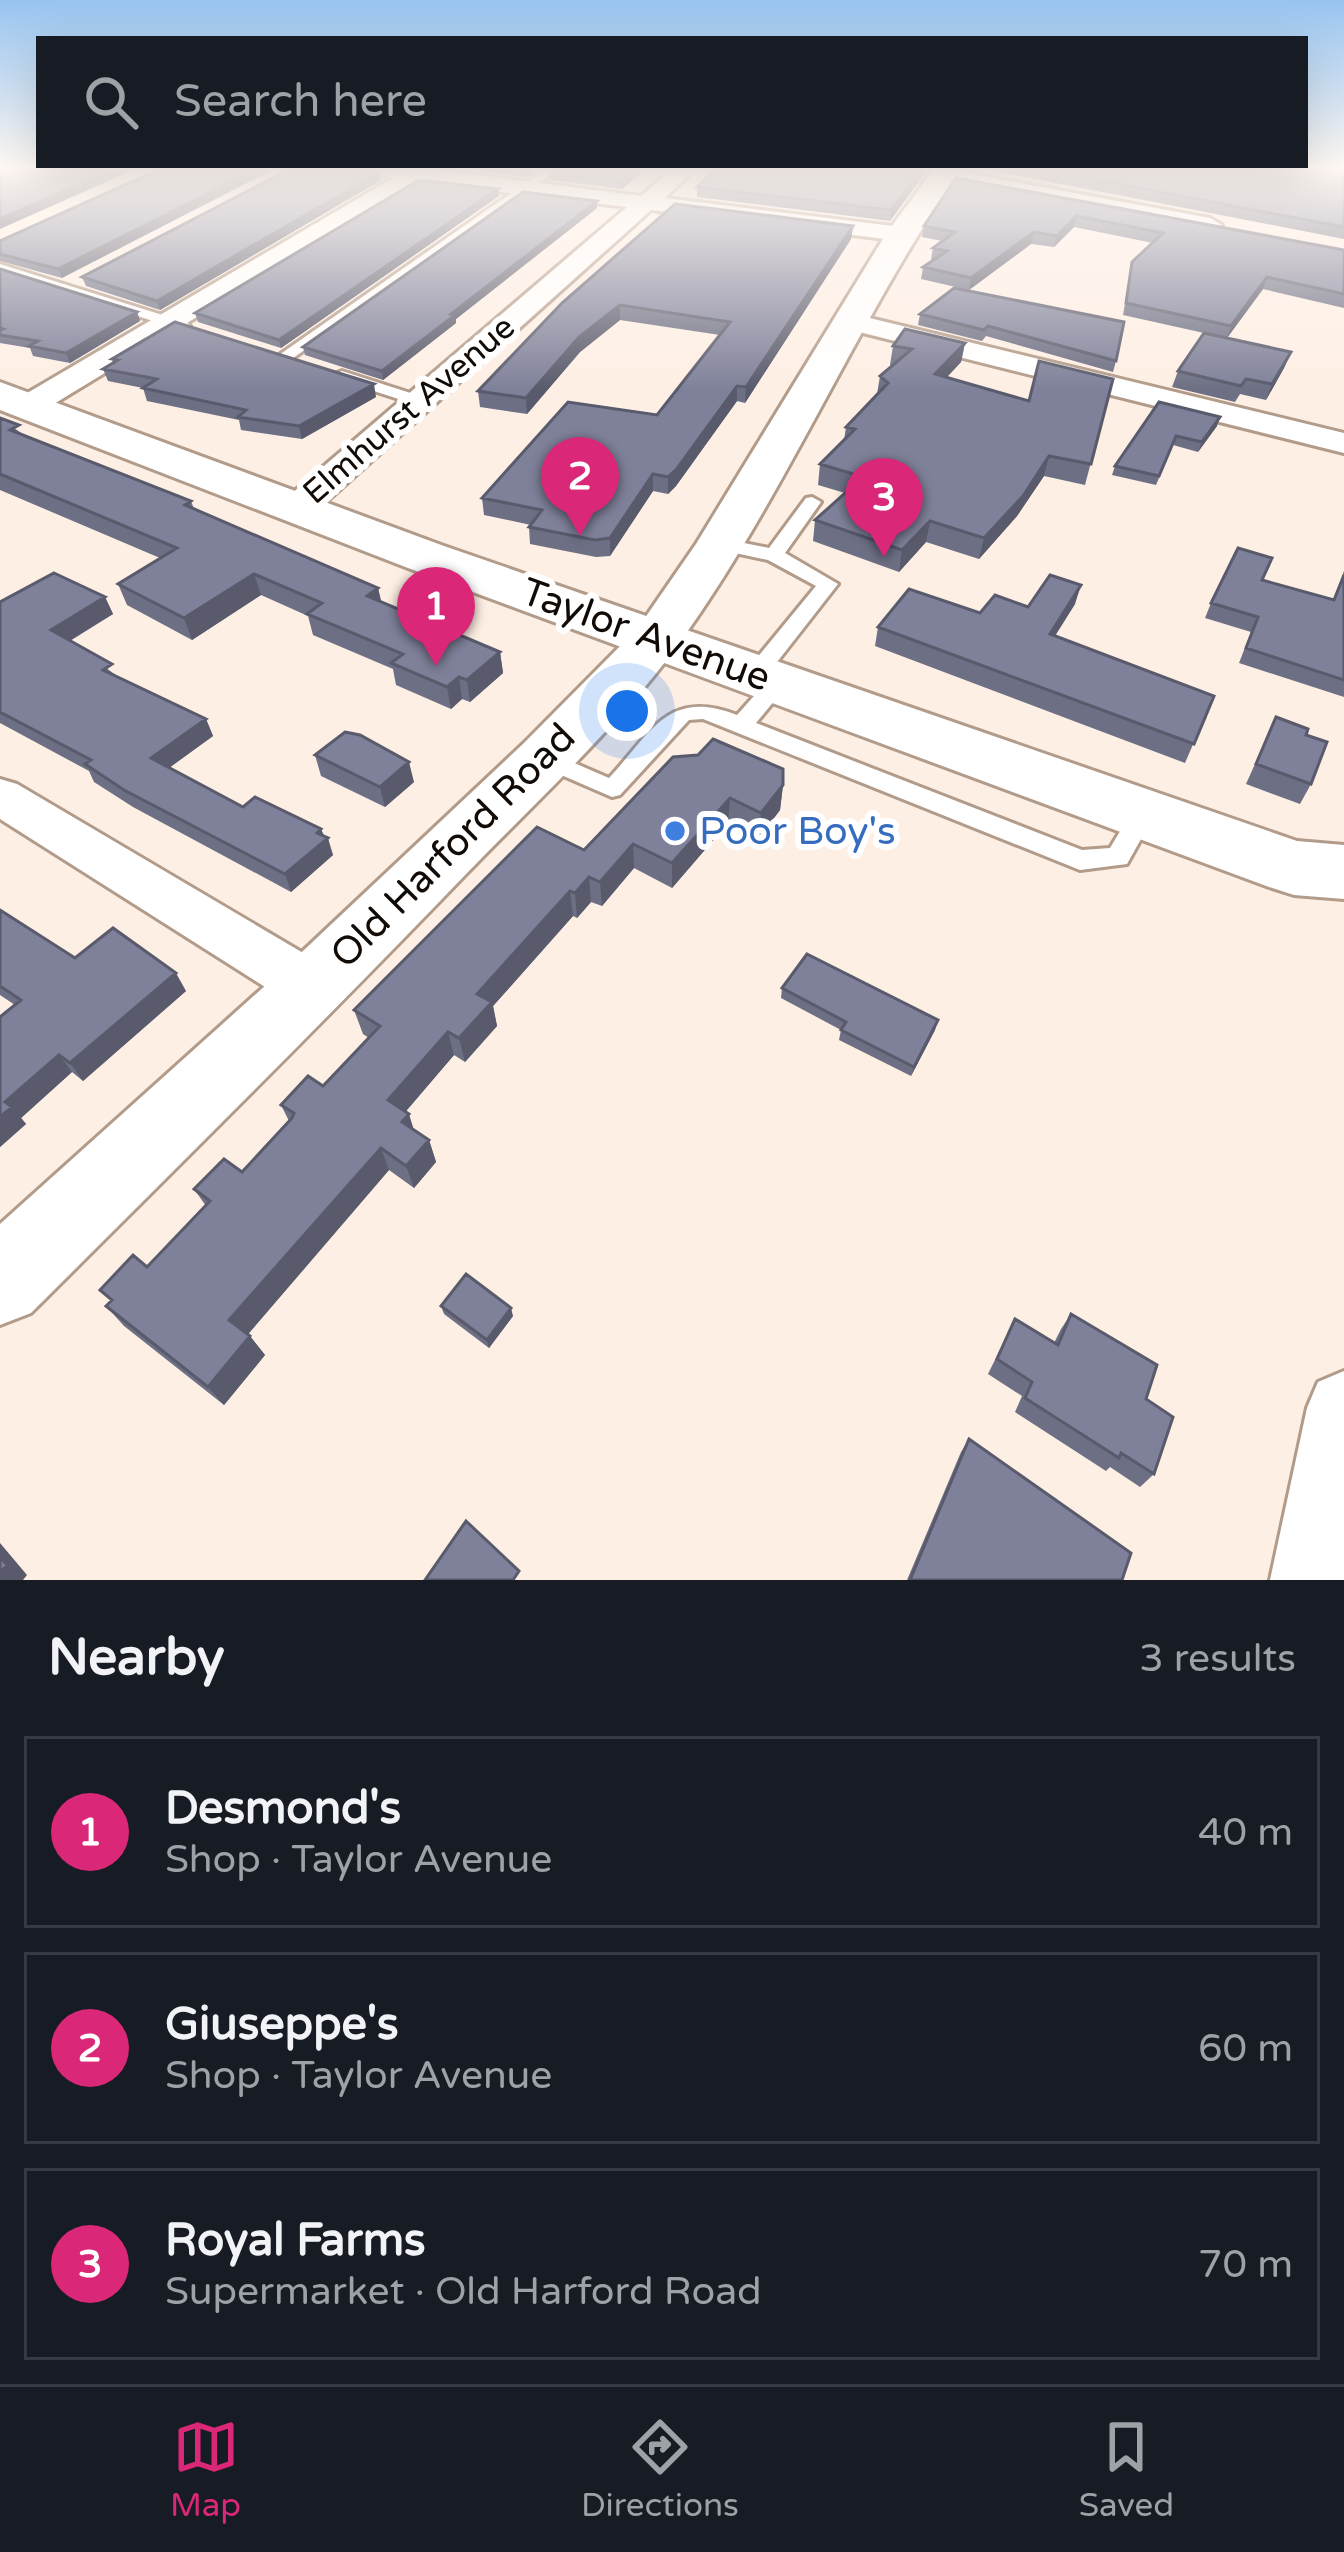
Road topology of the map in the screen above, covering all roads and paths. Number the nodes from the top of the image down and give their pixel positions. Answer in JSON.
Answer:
{"nodes":[{"id":1,"x":302,"y":243,"type":"edge"},
{"id":2,"x":448,"y":243,"type":"edge"},
{"id":3,"x":601,"y":243,"type":"edge"},
{"id":4,"x":897,"y":243,"type":"edge"},
{"id":5,"x":0,"y":268,"type":"edge"},
{"id":6,"x":84,"y":277,"type":"edge"},
{"id":7,"x":63,"y":288,"type":"junction"},
{"id":8,"x":849,"y":321,"type":"junction"},
{"id":9,"x":170,"y":322,"type":"junction"},
{"id":10,"x":208,"y":334,"type":"edge"},
{"id":11,"x":265,"y":352,"type":"edge"},
{"id":12,"x":284,"y":358,"type":"junction"},
{"id":13,"x":307,"y":365,"type":"edge"},
{"id":14,"x":329,"y":372,"type":"edge"},
{"id":15,"x":14,"y":400,"type":"edge"},
{"id":16,"x":420,"y":401,"type":"junction"},
{"id":17,"x":1344,"y":443,"type":"edge"},
{"id":18,"x":812,"y":502,"type":"dead end"},
{"id":19,"x":296,"y":509,"type":"junction"},
{"id":20,"x":719,"y":544,"type":"junction"},
{"id":21,"x":773,"y":555,"type":"junction"},
{"id":22,"x":656,"y":639,"type":"junction"},
{"id":23,"x":758,"y":694,"type":"junction"},
{"id":24,"x":544,"y":758,"type":"junction"},
{"id":25,"x":0,"y":796,"type":"edge"},
{"id":26,"x":1327,"y":882,"type":"edge"},
{"id":27,"x":312,"y":987,"type":"junction"},
{"id":28,"x":0,"y":1282,"type":"edge"},
{"id":29,"x":1344,"y":1408,"type":"edge"},
{"id":30,"x":1311,"y":1580,"type":"edge"}],
"edges":[{"from":1,"to":9,"type":"street"},
{"from":2,"to":12,"type":"lane"},
{"from":3,"to":16,"type":"street","name":"Elmhurst Avenue"},
{"from":4,"to":8,"type":"street","name":"Old Harford Road"},
{"from":5,"to":7,"type":"lane"},
{"from":6,"to":7,"type":"lane"},
{"from":7,"to":9,"type":"lane"},
{"from":8,"to":17,"type":"street"},
{"from":8,"to":20,"type":"street","name":"Old Harford Road"},
{"from":9,"to":10,"type":"lane"},
{"from":9,"to":15,"type":"street"},
{"from":11,"to":12,"type":"lane"},
{"from":12,"to":13,"type":"lane"},
{"from":14,"to":16,"type":"lane"},
{"from":15,"to":19,"type":"main road","name":"Taylor Avenue"},
{"from":16,"to":19,"type":"street","name":"Elmhurst Avenue"},
{"from":18,"to":21,"type":"lane"},
{"from":19,"to":22,"type":"main road","name":"Taylor Avenue"},
{"from":20,"to":21,"type":"lane"},
{"from":20,"to":22,"type":"street","name":"Old Harford Road"},
{"from":21,"to":23,"type":"lane"},
{"from":22,"to":23,"type":"main road","name":"Taylor Avenue"},
{"from":22,"to":24,"type":"street","name":"Old Harford Road"},
{"from":23,"to":24,"type":"lane"},
{"from":23,"to":26,"type":"main road","name":"Taylor Avenue"},
{"from":24,"to":27,"type":"street","name":"Old Harford Road"},
{"from":25,"to":27,"type":"street"},
{"from":27,"to":28,"type":"street","name":"Old Harford Road"},
{"from":29,"to":30,"type":"street"}]}
